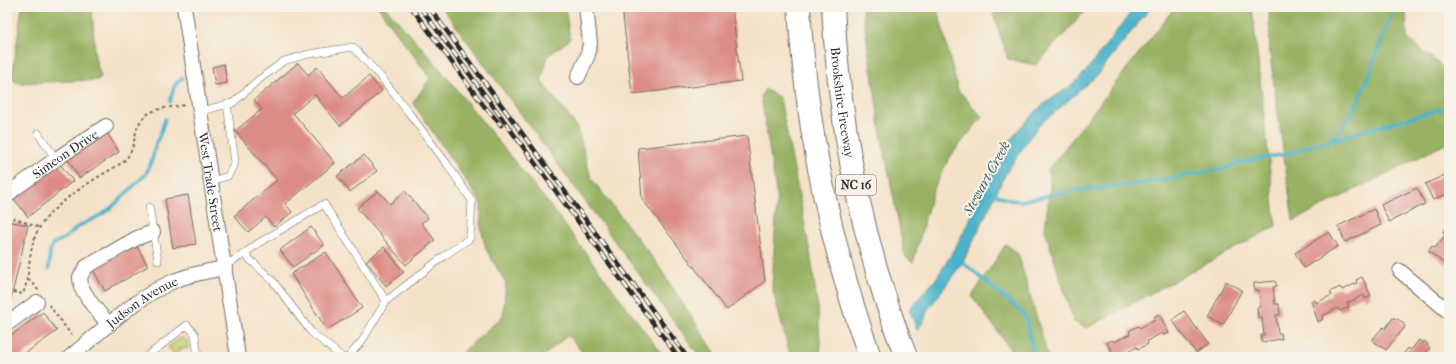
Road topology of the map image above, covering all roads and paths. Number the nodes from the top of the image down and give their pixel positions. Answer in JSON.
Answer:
{"nodes":[{"id":1,"x":184,"y":7,"type":"edge"},
{"id":2,"x":586,"y":7,"type":"edge"},
{"id":3,"x":799,"y":7,"type":"edge"},
{"id":4,"x":834,"y":7,"type":"edge"},
{"id":5,"x":578,"y":77,"type":"dead end"},
{"id":6,"x":227,"y":104,"type":"junction"},
{"id":7,"x":201,"y":107,"type":"junction"},
{"id":8,"x":106,"y":126,"type":"dead end"},
{"id":9,"x":38,"y":133,"type":"dead end"},
{"id":10,"x":56,"y":159,"type":"junction"},
{"id":11,"x":212,"y":181,"type":"junction"},
{"id":12,"x":7,"y":196,"type":"edge"},
{"id":13,"x":149,"y":206,"type":"dead end"},
{"id":14,"x":7,"y":216,"type":"edge"},
{"id":15,"x":38,"y":227,"type":"junction"},
{"id":16,"x":153,"y":232,"type":"junction"},
{"id":17,"x":244,"y":254,"type":"junction"},
{"id":18,"x":158,"y":261,"type":"dead end"},
{"id":19,"x":225,"y":267,"type":"junction"},
{"id":20,"x":1400,"y":271,"type":"dead end"},
{"id":21,"x":28,"y":280,"type":"junction"},
{"id":22,"x":13,"y":292,"type":"dead end"},
{"id":23,"x":42,"y":300,"type":"junction"},
{"id":24,"x":386,"y":302,"type":"junction"},
{"id":25,"x":1449,"y":312,"type":"edge"},
{"id":26,"x":7,"y":324,"type":"edge"},
{"id":27,"x":109,"y":325,"type":"junction"},
{"id":28,"x":72,"y":336,"type":"dead end"},
{"id":29,"x":70,"y":357,"type":"edge"},
{"id":30,"x":146,"y":357,"type":"edge"},
{"id":31,"x":198,"y":357,"type":"edge"},
{"id":32,"x":238,"y":357,"type":"edge"},
{"id":33,"x":342,"y":357,"type":"edge"},
{"id":34,"x":348,"y":357,"type":"edge"},
{"id":35,"x":870,"y":357,"type":"edge"},
{"id":36,"x":906,"y":357,"type":"edge"}],
"edges":[{"from":1,"to":7,"type":"street","name":"West Trade Street"},
{"from":2,"to":5,"type":"street"},
{"from":3,"to":35,"type":"highway","number":"NC 16"},
{"from":4,"to":36,"type":"highway","name":"Brookshire Freeway","number":"NC 16"},
{"from":6,"to":7,"type":"lane"},
{"from":6,"to":11,"type":"lane"},
{"from":6,"to":24,"type":"lane"},
{"from":7,"to":11,"type":"street","name":"West Trade Street"},
{"from":7,"to":15,"type":"path"},
{"from":8,"to":10,"type":"street","name":"Simeon Drive"},
{"from":9,"to":10,"type":"lane"},
{"from":10,"to":12,"type":"street","name":"Simeon Drive"},
{"from":11,"to":19,"type":"street","name":"West Trade Street"},
{"from":13,"to":16,"type":"lane"},
{"from":14,"to":15,"type":"path"},
{"from":15,"to":21,"type":"path"},
{"from":16,"to":18,"type":"lane"},
{"from":16,"to":27,"type":"street"},
{"from":17,"to":19,"type":"lane"},
{"from":17,"to":24,"type":"lane"},
{"from":17,"to":33,"type":"lane"},
{"from":19,"to":27,"type":"street","name":"Judson Avenue"},
{"from":19,"to":32,"type":"street","name":"West Trade Street"},
{"from":20,"to":25,"type":"street"},
{"from":21,"to":22,"type":"path"},
{"from":21,"to":23,"type":"path"},
{"from":23,"to":26,"type":"street"},
{"from":23,"to":28,"type":"path"},
{"from":24,"to":34,"type":"lane"},
{"from":27,"to":29,"type":"street","name":"Judson Avenue"},
{"from":30,"to":31,"type":"lane"}]}
